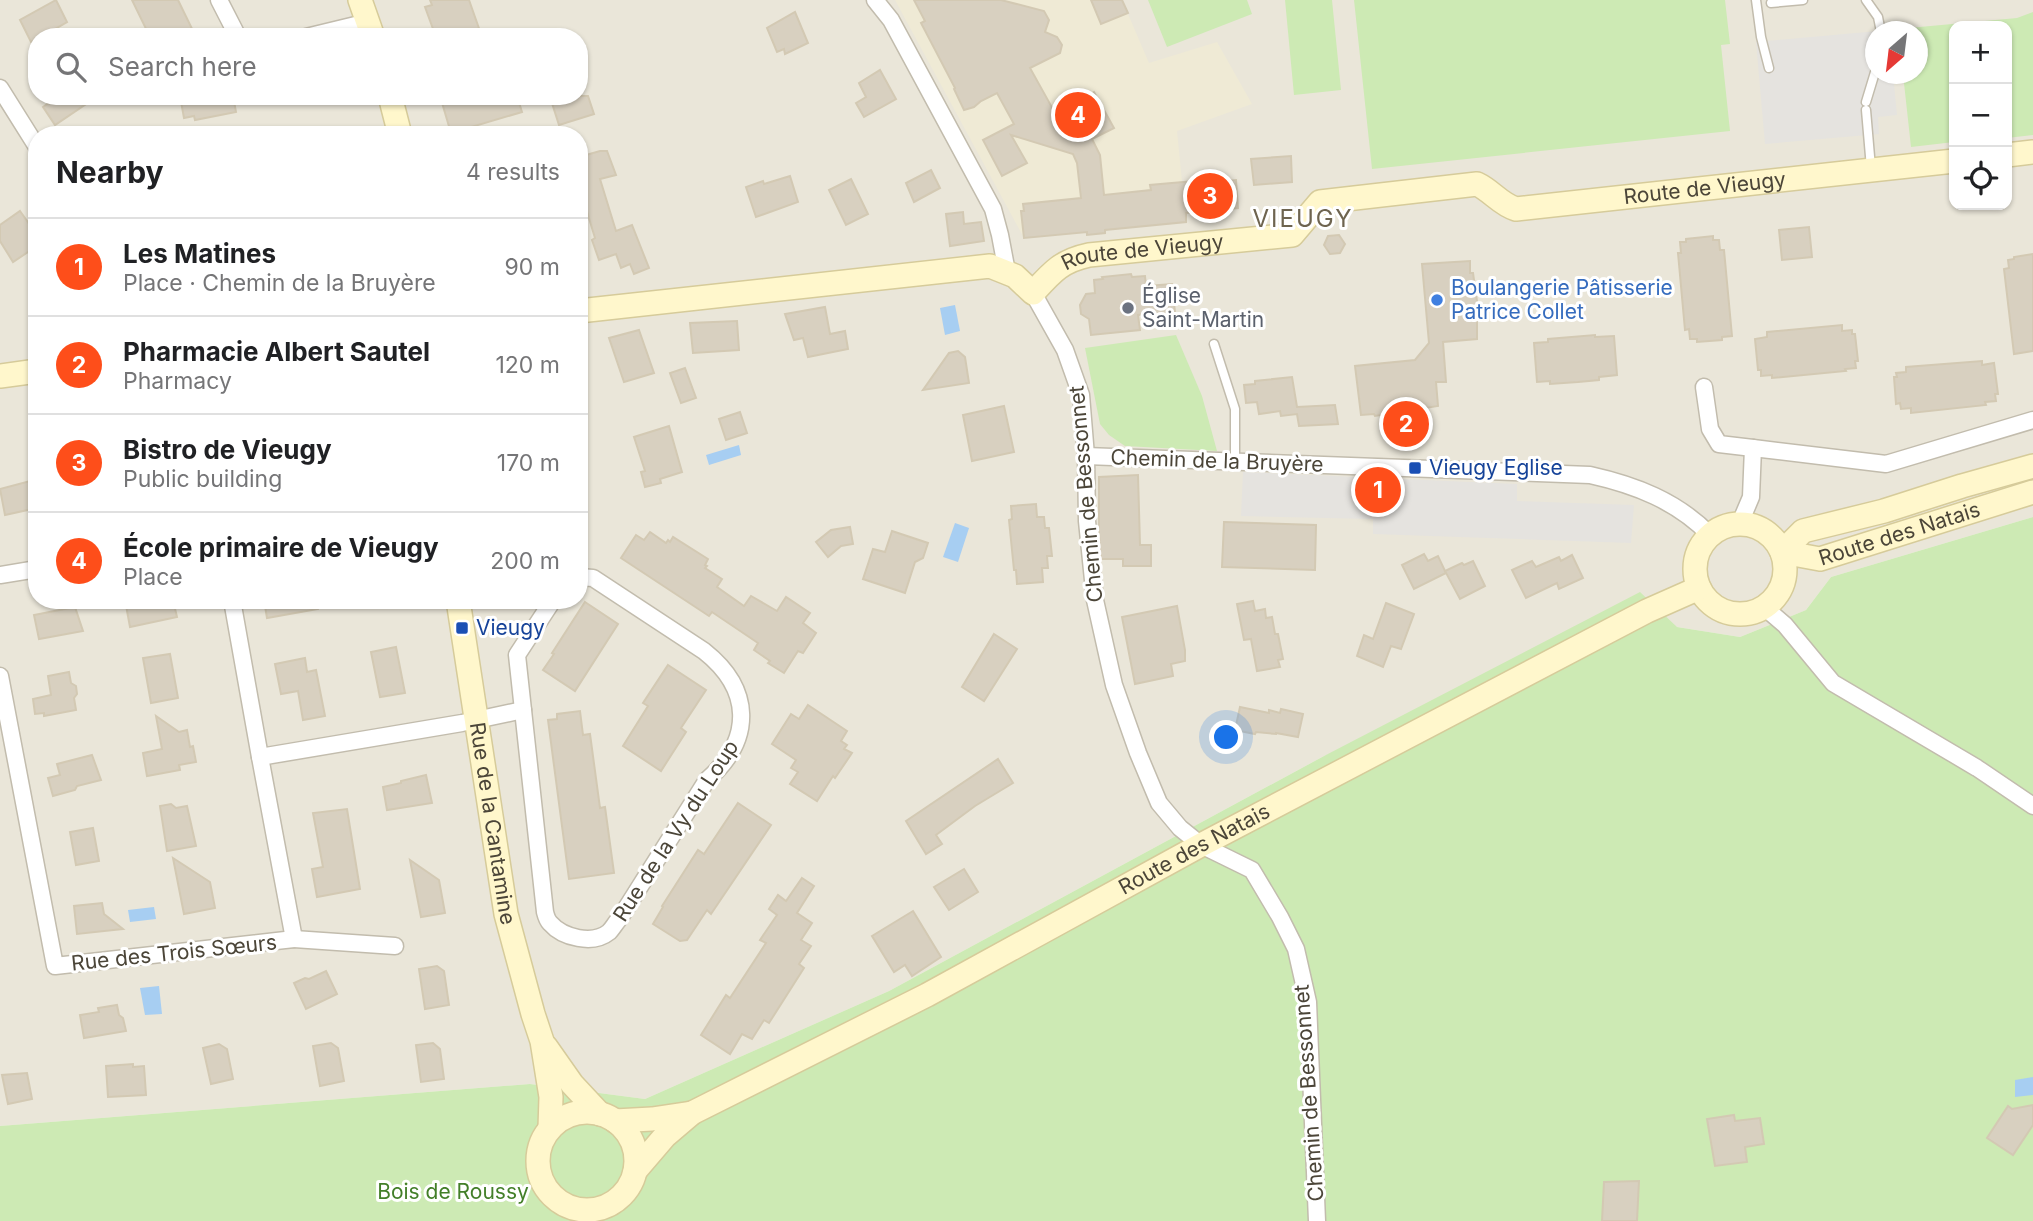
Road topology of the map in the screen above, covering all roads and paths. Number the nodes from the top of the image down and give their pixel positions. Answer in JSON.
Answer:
{"nodes":[{"id":1,"x":219,"y":0,"type":"edge"},
{"id":2,"x":360,"y":0,"type":"edge"},
{"id":3,"x":875,"y":0,"type":"edge"},
{"id":4,"x":1756,"y":0,"type":"edge"},
{"id":5,"x":1803,"y":0,"type":"edge"},
{"id":6,"x":1866,"y":0,"type":"edge"},
{"id":7,"x":1771,"y":3,"type":"dead end"},
{"id":8,"x":1879,"y":21,"type":"edge"},
{"id":9,"x":233,"y":28,"type":"edge"},
{"id":10,"x":370,"y":28,"type":"edge"},
{"id":11,"x":1769,"y":68,"type":"dead end"},
{"id":12,"x":1871,"y":84,"type":"edge"},
{"id":13,"x":0,"y":88,"type":"edge"},
{"id":14,"x":392,"y":105,"type":"edge"},
{"id":15,"x":398,"y":126,"type":"edge"},
{"id":16,"x":28,"y":133,"type":"edge"},
{"id":17,"x":2033,"y":152,"type":"edge"},
{"id":18,"x":2012,"y":154,"type":"edge"},
{"id":19,"x":1949,"y":162,"type":"edge"},
{"id":20,"x":1872,"y":171,"type":"junction"},
{"id":21,"x":1007,"y":272,"type":"junction"},
{"id":22,"x":1033,"y":293,"type":"junction"},
{"id":23,"x":588,"y":310,"type":"edge"},
{"id":24,"x":1214,"y":344,"type":"dead end"},
{"id":25,"x":28,"y":372,"type":"edge"},
{"id":26,"x":0,"y":376,"type":"edge"},
{"id":27,"x":1704,"y":387,"type":"dead end"},
{"id":28,"x":2033,"y":420,"type":"edge"},
{"id":29,"x":1753,"y":448,"type":"junction"},
{"id":30,"x":1086,"y":456,"type":"junction"},
{"id":31,"x":1235,"y":461,"type":"junction"},
{"id":32,"x":2033,"y":466,"type":"edge"},
{"id":33,"x":2033,"y":492,"type":"edge"},
{"id":34,"x":1740,"y":523,"type":"junction"},
{"id":35,"x":1710,"y":535,"type":"junction"},
{"id":36,"x":1782,"y":552,"type":"junction"},
{"id":37,"x":28,"y":570,"type":"edge"},
{"id":38,"x":0,"y":575,"type":"edge"},
{"id":39,"x":588,"y":577,"type":"edge"},
{"id":40,"x":1699,"y":588,"type":"junction"},
{"id":41,"x":1764,"y":607,"type":"junction"},
{"id":42,"x":234,"y":609,"type":"edge"},
{"id":43,"x":459,"y":609,"type":"edge"},
{"id":44,"x":547,"y":609,"type":"edge"},
{"id":45,"x":0,"y":676,"type":"edge"},
{"id":46,"x":523,"y":710,"type":"junction"},
{"id":47,"x":476,"y":720,"type":"junction"},
{"id":48,"x":260,"y":757,"type":"junction"},
{"id":49,"x":2033,"y":806,"type":"edge"},
{"id":50,"x":1201,"y":845,"type":"junction"},
{"id":51,"x":294,"y":939,"type":"junction"},
{"id":52,"x":395,"y":946,"type":"dead end"},
{"id":53,"x":542,"y":1041,"type":"junction"},
{"id":54,"x":692,"y":1113,"type":"junction"},
{"id":55,"x":607,"y":1117,"type":"junction"},
{"id":56,"x":550,"y":1128,"type":"junction"},
{"id":57,"x":635,"y":1171,"type":"junction"},
{"id":58,"x":561,"y":1211,"type":"edge"},
{"id":59,"x":597,"y":1214,"type":"edge"},
{"id":60,"x":1317,"y":1221,"type":"edge"}],
"edges":[{"from":1,"to":9,"type":"street"},
{"from":2,"to":10,"type":"street"},
{"from":3,"to":21,"type":"street"},
{"from":4,"to":11,"type":"lane"},
{"from":5,"to":7,"type":"lane"},
{"from":6,"to":8,"type":"lane"},
{"from":12,"to":20,"type":"lane"},
{"from":13,"to":16,"type":"street"},
{"from":14,"to":15,"type":"street"},
{"from":17,"to":18,"type":"street"},
{"from":19,"to":20,"type":"street","name":"Route de Vieugy"},
{"from":20,"to":22,"type":"street","name":"Route de Vieugy"},
{"from":21,"to":22,"type":"street"},
{"from":21,"to":23,"type":"street"},
{"from":22,"to":30,"type":"street","name":"Chemin de Bessonnet"},
{"from":24,"to":31,"type":"lane"},
{"from":25,"to":26,"type":"street"},
{"from":27,"to":29,"type":"street"},
{"from":28,"to":29,"type":"street"},
{"from":29,"to":34,"type":"street"},
{"from":30,"to":31,"type":"street","name":"Chemin de la Bruyère"},
{"from":30,"to":50,"type":"street","name":"Chemin de Bessonnet"},
{"from":31,"to":35,"type":"street","name":"Chemin de la Bruyère"},
{"from":32,"to":36,"type":"street","name":"Route des Natais"},
{"from":33,"to":36,"type":"street","name":"Route des Natais"},
{"from":34,"to":35,"type":"street"},
{"from":34,"to":36,"type":"street"},
{"from":35,"to":40,"type":"street"},
{"from":36,"to":41,"type":"street"},
{"from":37,"to":38,"type":"street"},
{"from":39,"to":46,"type":"street","name":"Rue de la Vy du Loup"},
{"from":40,"to":41,"type":"street"},
{"from":40,"to":50,"type":"street","name":"Route des Natais"},
{"from":41,"to":49,"type":"street"},
{"from":42,"to":48,"type":"street","name":"Rue des Trois Sœurs"},
{"from":43,"to":47,"type":"street","name":"Rue de la Cantamine"},
{"from":44,"to":46,"type":"street","name":"Rue de la Vy du Loup"},
{"from":45,"to":51,"type":"street","name":"Rue des Trois Sœurs"},
{"from":46,"to":47,"type":"street"},
{"from":47,"to":48,"type":"street"},
{"from":47,"to":53,"type":"street","name":"Rue de la Cantamine"},
{"from":48,"to":51,"type":"street","name":"Rue des Trois Sœurs"},
{"from":50,"to":54,"type":"street","name":"Route des Natais"},
{"from":50,"to":60,"type":"street","name":"Chemin de Bessonnet"},
{"from":51,"to":52,"type":"street","name":"Rue des Trois Sœurs"},
{"from":53,"to":55,"type":"street","name":"Rue de la Cantamine"},
{"from":53,"to":56,"type":"street","name":"Rue de la Cantamine"},
{"from":54,"to":55,"type":"street","name":"Route des Natais"},
{"from":54,"to":57,"type":"street","name":"Route des Natais"},
{"from":55,"to":56,"type":"street"},
{"from":55,"to":57,"type":"street"},
{"from":56,"to":58,"type":"street"},
{"from":57,"to":59,"type":"street"},
{"from":58,"to":59,"type":"street"}]}
